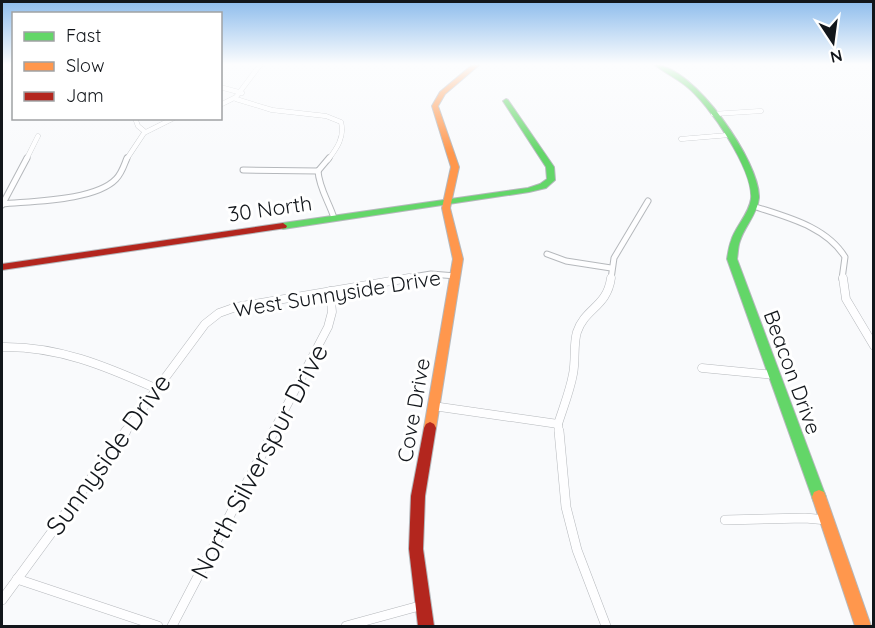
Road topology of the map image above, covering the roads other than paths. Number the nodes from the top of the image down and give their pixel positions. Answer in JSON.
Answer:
{"nodes":[{"id":1,"x":241,"y":94,"type":"edge"},
{"id":2,"x":439,"y":94,"type":"edge"},
{"id":3,"x":697,"y":94,"type":"edge"},
{"id":4,"x":236,"y":99,"type":"junction"},
{"id":5,"x":506,"y":101,"type":"dead end"},
{"id":6,"x":222,"y":104,"type":"edge"},
{"id":7,"x":761,"y":111,"type":"dead end"},
{"id":8,"x":713,"y":114,"type":"junction"},
{"id":9,"x":136,"y":120,"type":"edge"},
{"id":10,"x":169,"y":120,"type":"edge"},
{"id":11,"x":144,"y":131,"type":"junction"},
{"id":12,"x":729,"y":135,"type":"junction"},
{"id":13,"x":38,"y":136,"type":"dead end"},
{"id":14,"x":681,"y":139,"type":"dead end"},
{"id":15,"x":243,"y":170,"type":"dead end"},
{"id":16,"x":318,"y":171,"type":"junction"},
{"id":17,"x":648,"y":201,"type":"dead end"},
{"id":18,"x":447,"y":202,"type":"junction"},
{"id":19,"x":2,"y":205,"type":"edge"},
{"id":20,"x":753,"y":206,"type":"junction"},
{"id":21,"x":334,"y":218,"type":"junction"},
{"id":22,"x":547,"y":254,"type":"dead end"},
{"id":23,"x":2,"y":267,"type":"edge"},
{"id":24,"x":611,"y":268,"type":"junction"},
{"id":25,"x":456,"y":276,"type":"junction"},
{"id":26,"x":330,"y":291,"type":"junction"},
{"id":27,"x":219,"y":313,"type":"joint"},
{"id":28,"x":873,"y":346,"type":"edge"},
{"id":29,"x":2,"y":347,"type":"edge"},
{"id":30,"x":702,"y":368,"type":"dead end"},
{"id":31,"x":774,"y":375,"type":"junction"},
{"id":32,"x":155,"y":388,"type":"junction"},
{"id":33,"x":433,"y":406,"type":"junction"},
{"id":34,"x":558,"y":424,"type":"junction"},
{"id":35,"x":725,"y":520,"type":"dead end"},
{"id":36,"x":827,"y":520,"type":"junction"},
{"id":37,"x":17,"y":579,"type":"junction"},
{"id":38,"x":2,"y":600,"type":"edge"},
{"id":39,"x":423,"y":605,"type":"junction"},
{"id":40,"x":158,"y":627,"type":"edge"},
{"id":41,"x":172,"y":627,"type":"edge"},
{"id":42,"x":346,"y":627,"type":"edge"},
{"id":43,"x":426,"y":627,"type":"edge"},
{"id":44,"x":606,"y":627,"type":"edge"},
{"id":45,"x":863,"y":627,"type":"edge"}],
"edges":[{"from":1,"to":4,"type":"street"},
{"from":2,"to":18,"type":"street"},
{"from":3,"to":8,"type":"street"},
{"from":4,"to":6,"type":"street"},
{"from":4,"to":16,"type":"street"},
{"from":5,"to":18,"type":"street","name":"30 North"},
{"from":7,"to":8,"type":"street"},
{"from":8,"to":12,"type":"street"},
{"from":9,"to":11,"type":"street"},
{"from":10,"to":11,"type":"street"},
{"from":11,"to":19,"type":"street"},
{"from":12,"to":14,"type":"street"},
{"from":12,"to":20,"type":"street"},
{"from":13,"to":19,"type":"street"},
{"from":15,"to":16,"type":"street"},
{"from":16,"to":21,"type":"street"},
{"from":17,"to":24,"type":"street"},
{"from":18,"to":21,"type":"street","name":"30 North"},
{"from":18,"to":25,"type":"street","name":"Cove Drive"},
{"from":20,"to":28,"type":"street"},
{"from":20,"to":31,"type":"street","name":"Beacon Drive"},
{"from":21,"to":23,"type":"street","name":"30 North"},
{"from":22,"to":24,"type":"street"},
{"from":24,"to":34,"type":"street"},
{"from":25,"to":26,"type":"street","name":"West Sunnyside Drive"},
{"from":25,"to":33,"type":"street","name":"Cove Drive"},
{"from":26,"to":27,"type":"street","name":"West Sunnyside Drive"},
{"from":26,"to":41,"type":"street","name":"North Silverspur Drive"},
{"from":27,"to":32,"type":"street","name":"Sunnyside Drive"},
{"from":29,"to":32,"type":"street"},
{"from":30,"to":31,"type":"street"},
{"from":31,"to":36,"type":"street","name":"Beacon Drive"},
{"from":32,"to":37,"type":"street","name":"Sunnyside Drive"},
{"from":33,"to":34,"type":"street"},
{"from":33,"to":39,"type":"street","name":"Cove Drive"},
{"from":34,"to":44,"type":"street"},
{"from":35,"to":36,"type":"street"},
{"from":36,"to":45,"type":"street","name":"Beacon Drive"},
{"from":37,"to":38,"type":"street","name":"Sunnyside Drive"},
{"from":37,"to":40,"type":"street"},
{"from":39,"to":42,"type":"street"},
{"from":39,"to":43,"type":"street","name":"Cove Drive"}]}
